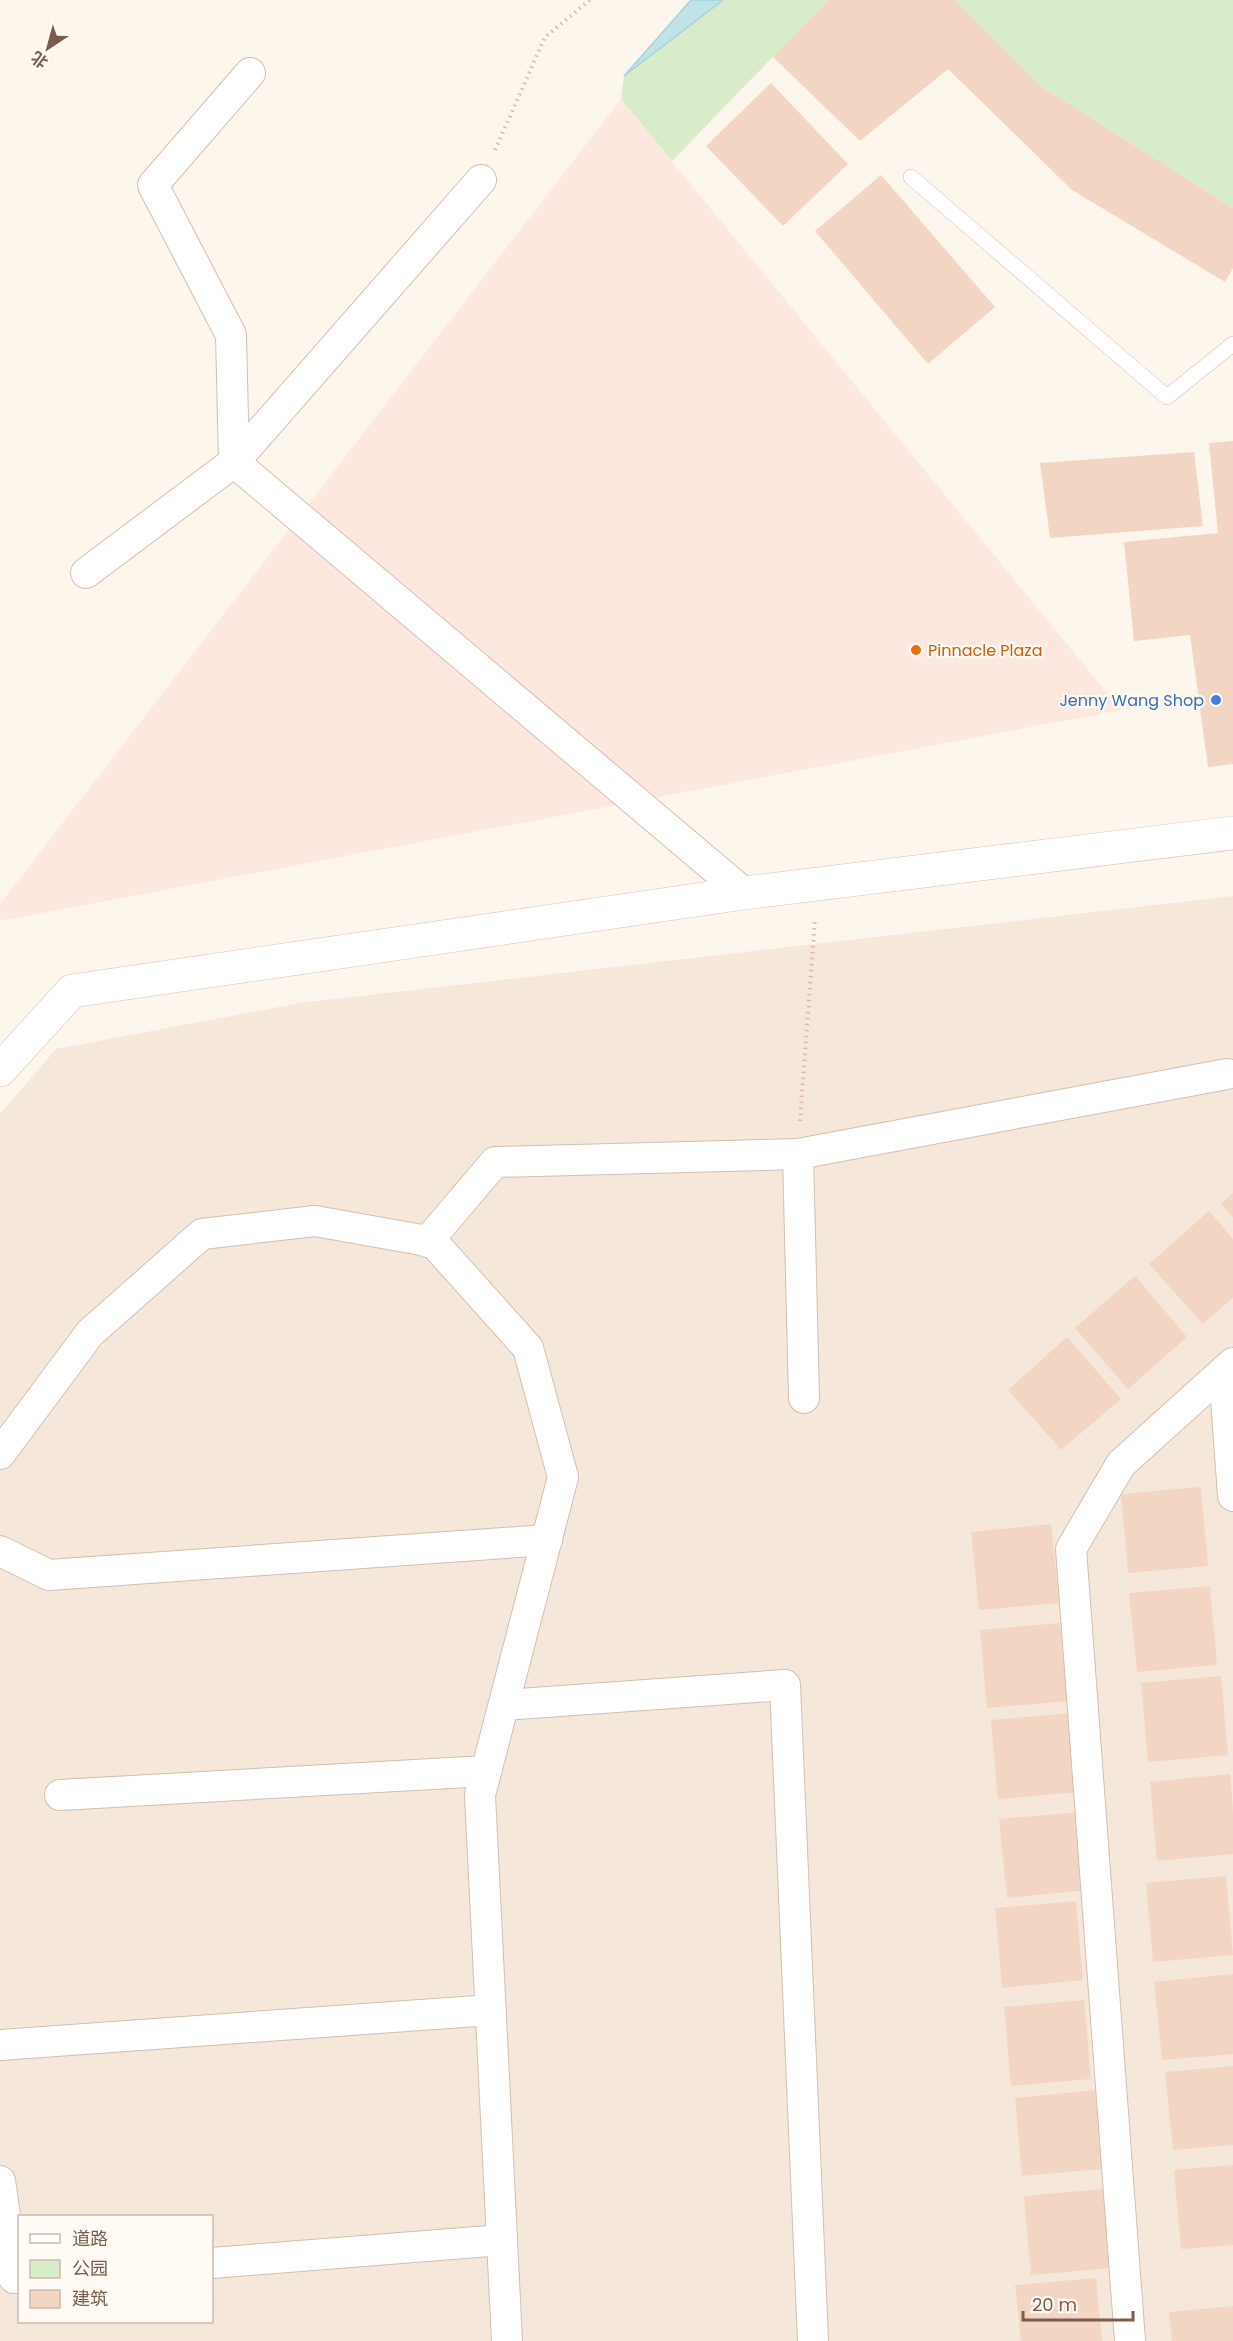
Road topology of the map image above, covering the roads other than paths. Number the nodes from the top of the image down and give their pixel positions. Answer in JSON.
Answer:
{"nodes":[{"id":1,"x":250,"y":74,"type":"dead end"},
{"id":2,"x":911,"y":177,"type":"dead end"},
{"id":3,"x":481,"y":180,"type":"road end"},
{"id":4,"x":1233,"y":344,"type":"edge"},
{"id":5,"x":234,"y":462,"type":"junction"},
{"id":6,"x":86,"y":573,"type":"dead end"},
{"id":7,"x":1233,"y":833,"type":"edge"},
{"id":8,"x":744,"y":892,"type":"junction"},
{"id":9,"x":0,"y":1070,"type":"edge"},
{"id":10,"x":1227,"y":1074,"type":"dead end"},
{"id":11,"x":798,"y":1154,"type":"junction"},
{"id":12,"x":427,"y":1242,"type":"junction"},
{"id":13,"x":1228,"y":1367,"type":"edge"},
{"id":14,"x":804,"y":1398,"type":"dead end"},
{"id":15,"x":0,"y":1454,"type":"edge"},
{"id":16,"x":1233,"y":1496,"type":"edge"},
{"id":17,"x":547,"y":1540,"type":"junction"},
{"id":18,"x":0,"y":1551,"type":"edge"},
{"id":19,"x":504,"y":1705,"type":"junction"},
{"id":20,"x":486,"y":1771,"type":"junction"},
{"id":21,"x":60,"y":1795,"type":"dead end"},
{"id":22,"x":491,"y":2010,"type":"junction"},
{"id":23,"x":0,"y":2044,"type":"edge"},
{"id":24,"x":0,"y":2181,"type":"edge"},
{"id":25,"x":502,"y":2240,"type":"junction"},
{"id":26,"x":213,"y":2263,"type":"edge"},
{"id":27,"x":11,"y":2278,"type":"edge"},
{"id":28,"x":507,"y":2341,"type":"edge"},
{"id":29,"x":813,"y":2341,"type":"edge"},
{"id":30,"x":1130,"y":2341,"type":"edge"}],
"edges":[{"from":1,"to":5,"type":"street"},
{"from":2,"to":4,"type":"lane"},
{"from":3,"to":5,"type":"street"},
{"from":5,"to":6,"type":"street"},
{"from":5,"to":8,"type":"street"},
{"from":7,"to":8,"type":"street"},
{"from":8,"to":9,"type":"street"},
{"from":10,"to":11,"type":"street"},
{"from":11,"to":12,"type":"street"},
{"from":11,"to":14,"type":"street"},
{"from":12,"to":15,"type":"street"},
{"from":12,"to":17,"type":"street"},
{"from":13,"to":16,"type":"street"},
{"from":13,"to":30,"type":"street"},
{"from":17,"to":18,"type":"street"},
{"from":17,"to":19,"type":"street"},
{"from":19,"to":20,"type":"street"},
{"from":19,"to":29,"type":"street"},
{"from":20,"to":21,"type":"street"},
{"from":20,"to":22,"type":"street"},
{"from":22,"to":23,"type":"street"},
{"from":22,"to":25,"type":"street"},
{"from":24,"to":27,"type":"street"},
{"from":25,"to":26,"type":"street"},
{"from":25,"to":28,"type":"street"}]}
